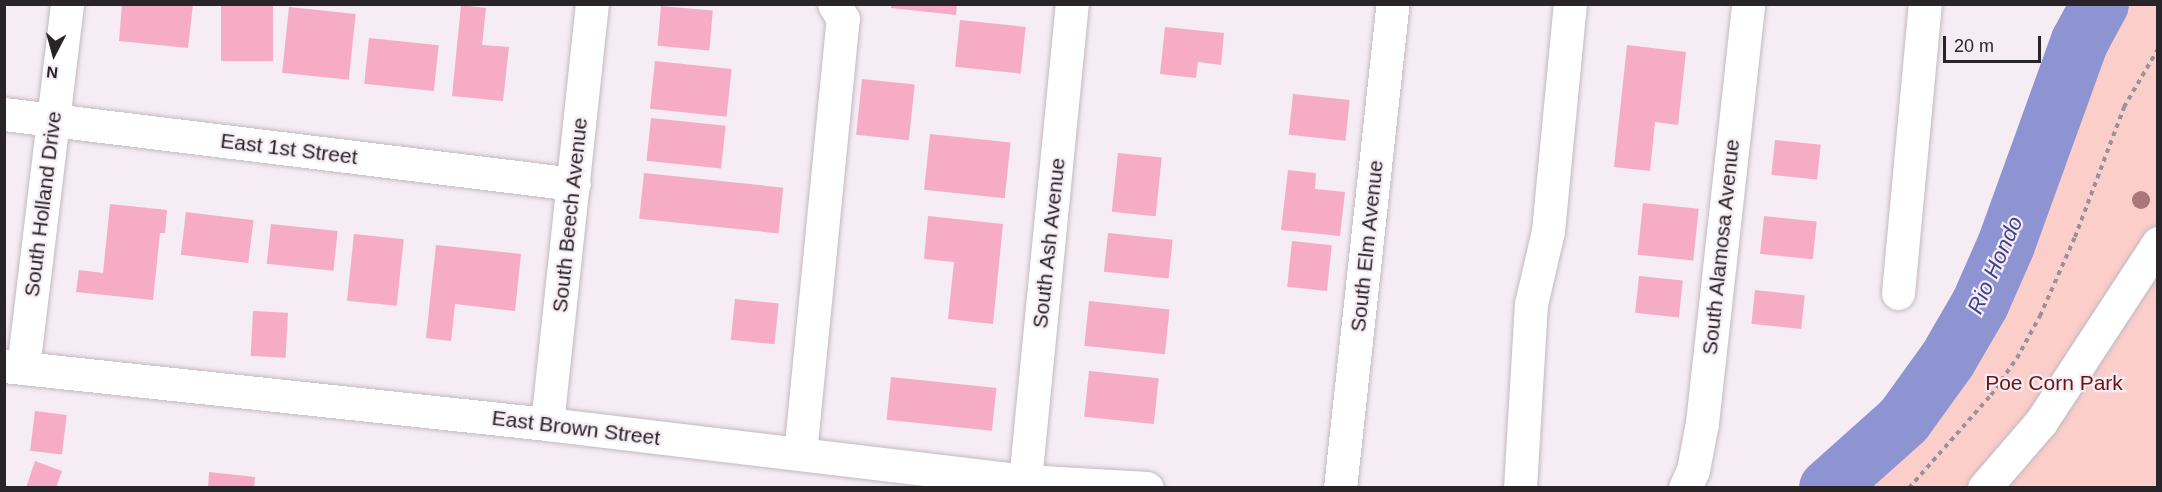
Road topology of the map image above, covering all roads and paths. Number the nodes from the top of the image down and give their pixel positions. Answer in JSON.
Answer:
{"nodes":[{"id":1,"x":67,"y":4,"type":"edge"},
{"id":2,"x":592,"y":4,"type":"edge"},
{"id":3,"x":834,"y":4,"type":"edge"},
{"id":4,"x":1072,"y":4,"type":"edge"},
{"id":5,"x":1393,"y":4,"type":"edge"},
{"id":6,"x":1570,"y":4,"type":"edge"},
{"id":7,"x":1748,"y":4,"type":"edge"},
{"id":8,"x":1924,"y":4,"type":"edge"},
{"id":9,"x":2157,"y":49,"type":"edge"},
{"id":10,"x":4,"y":114,"type":"edge"},
{"id":11,"x":53,"y":120,"type":"junction"},
{"id":12,"x":574,"y":184,"type":"junction"},
{"id":13,"x":2157,"y":243,"type":"edge"},
{"id":14,"x":1898,"y":293,"type":"dead end"},
{"id":15,"x":14,"y":367,"type":"edge"},
{"id":16,"x":547,"y":424,"type":"junction"},
{"id":17,"x":800,"y":454,"type":"junction"},
{"id":18,"x":1025,"y":481,"type":"junction"},
{"id":19,"x":1147,"y":488,"type":"edge"},
{"id":20,"x":1340,"y":488,"type":"edge"},
{"id":21,"x":1520,"y":488,"type":"edge"},
{"id":22,"x":1684,"y":488,"type":"edge"},
{"id":23,"x":1909,"y":488,"type":"edge"},
{"id":24,"x":1984,"y":488,"type":"edge"}],
"edges":[{"from":1,"to":11,"type":"street","name":"South Holland Drive"},
{"from":2,"to":12,"type":"street","name":"South Beech Avenue"},
{"from":3,"to":17,"type":"street"},
{"from":4,"to":18,"type":"street","name":"South Ash Avenue"},
{"from":5,"to":20,"type":"street","name":"South Elm Avenue"},
{"from":6,"to":21,"type":"street"},
{"from":7,"to":22,"type":"street","name":"South Alamosa Avenue"},
{"from":8,"to":14,"type":"street"},
{"from":9,"to":23,"type":"path"},
{"from":10,"to":11,"type":"street","name":"East 1st Street"},
{"from":11,"to":12,"type":"street","name":"East 1st Street"},
{"from":11,"to":15,"type":"street","name":"South Holland Drive"},
{"from":12,"to":16,"type":"street","name":"South Beech Avenue"},
{"from":13,"to":24,"type":"street"},
{"from":15,"to":16,"type":"street","name":"East Brown Street"},
{"from":16,"to":17,"type":"street","name":"East Brown Street"},
{"from":17,"to":18,"type":"street","name":"East Brown Street"},
{"from":18,"to":19,"type":"street","name":"East Brown Street"}]}
